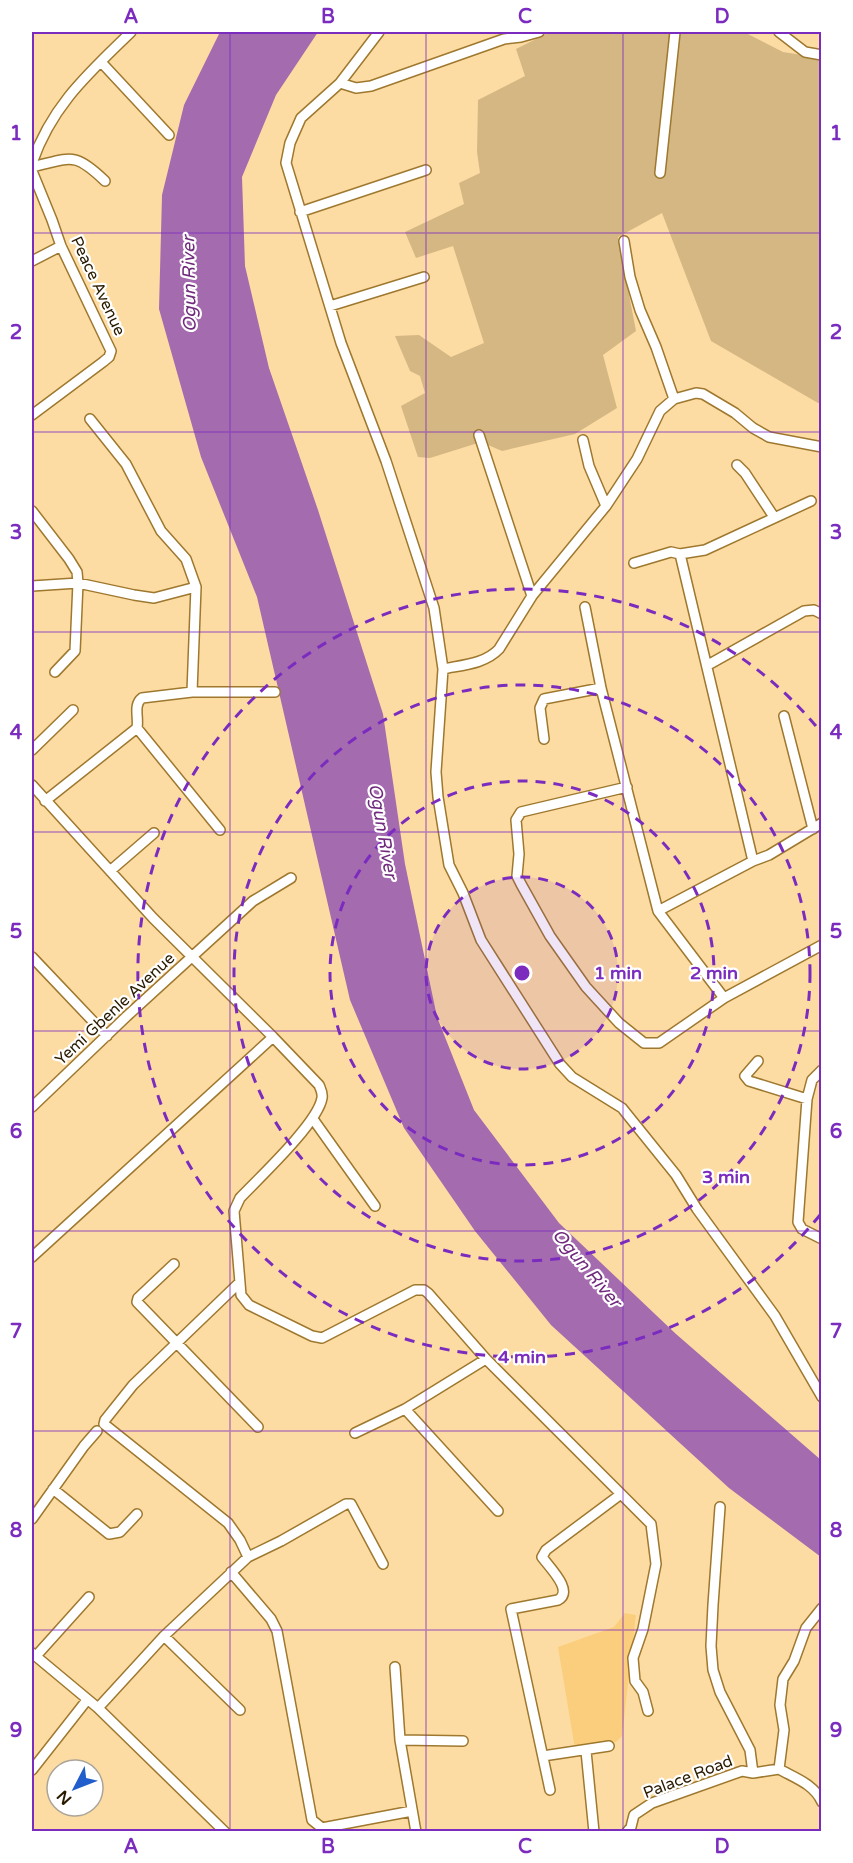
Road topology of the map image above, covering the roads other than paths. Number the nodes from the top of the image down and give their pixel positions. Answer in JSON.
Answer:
{"nodes":[{"id":1,"x":132,"y":32,"type":"edge"},
{"id":2,"x":379,"y":32,"type":"edge"},
{"id":3,"x":540,"y":32,"type":"edge"},
{"id":4,"x":675,"y":32,"type":"edge"},
{"id":5,"x":779,"y":32,"type":"edge"},
{"id":6,"x":822,"y":55,"type":"edge"},
{"id":7,"x":100,"y":62,"type":"junction"},
{"id":8,"x":340,"y":83,"type":"junction"},
{"id":9,"x":169,"y":135,"type":"dead end"},
{"id":10,"x":32,"y":167,"type":"edge"},
{"id":11,"x":426,"y":170,"type":"dead end"},
{"id":12,"x":660,"y":173,"type":"dead end"},
{"id":13,"x":105,"y":181,"type":"dead end"},
{"id":14,"x":300,"y":212,"type":"junction"},
{"id":15,"x":624,"y":241,"type":"dead end"},
{"id":16,"x":61,"y":246,"type":"junction"},
{"id":17,"x":32,"y":261,"type":"edge"},
{"id":18,"x":424,"y":277,"type":"dead end"},
{"id":19,"x":330,"y":306,"type":"junction"},
{"id":20,"x":674,"y":399,"type":"junction"},
{"id":21,"x":32,"y":415,"type":"edge"},
{"id":22,"x":90,"y":419,"type":"dead end"},
{"id":23,"x":479,"y":435,"type":"dead end"},
{"id":24,"x":583,"y":440,"type":"dead end"},
{"id":25,"x":822,"y":447,"type":"edge"},
{"id":26,"x":737,"y":465,"type":"dead end"},
{"id":27,"x":811,"y":501,"type":"dead end"},
{"id":28,"x":606,"y":506,"type":"junction"},
{"id":29,"x":32,"y":511,"type":"edge"},
{"id":30,"x":774,"y":517,"type":"junction"},
{"id":31,"x":680,"y":554,"type":"junction"},
{"id":32,"x":634,"y":563,"type":"dead end"},
{"id":33,"x":78,"y":583,"type":"junction"},
{"id":34,"x":32,"y":586,"type":"edge"},
{"id":35,"x":196,"y":587,"type":"junction"},
{"id":36,"x":532,"y":596,"type":"junction"},
{"id":37,"x":585,"y":608,"type":"dead end"},
{"id":38,"x":822,"y":614,"type":"edge"},
{"id":39,"x":708,"y":665,"type":"junction"},
{"id":40,"x":443,"y":669,"type":"junction"},
{"id":41,"x":55,"y":672,"type":"dead end"},
{"id":42,"x":601,"y":688,"type":"junction"},
{"id":43,"x":192,"y":692,"type":"junction"},
{"id":44,"x":275,"y":692,"type":"dead end"},
{"id":45,"x":73,"y":710,"type":"dead end"},
{"id":46,"x":784,"y":716,"type":"dead end"},
{"id":47,"x":137,"y":728,"type":"junction"},
{"id":48,"x":544,"y":739,"type":"dead end"},
{"id":49,"x":32,"y":750,"type":"edge"},
{"id":50,"x":32,"y":785,"type":"edge"},
{"id":51,"x":627,"y":787,"type":"junction"},
{"id":52,"x":45,"y":801,"type":"junction"},
{"id":53,"x":822,"y":823,"type":"edge"},
{"id":54,"x":813,"y":829,"type":"junction"},
{"id":55,"x":220,"y":830,"type":"dead end"},
{"id":56,"x":154,"y":833,"type":"dead end"},
{"id":57,"x":753,"y":861,"type":"junction"},
{"id":58,"x":110,"y":871,"type":"junction"},
{"id":59,"x":291,"y":878,"type":"dead end"},
{"id":60,"x":658,"y":911,"type":"junction"},
{"id":61,"x":822,"y":945,"type":"edge"},
{"id":62,"x":32,"y":957,"type":"edge"},
{"id":63,"x":192,"y":958,"type":"junction"},
{"id":64,"x":724,"y":998,"type":"junction"},
{"id":65,"x":107,"y":1036,"type":"junction"},
{"id":66,"x":273,"y":1037,"type":"junction"},
{"id":67,"x":758,"y":1061,"type":"dead end"},
{"id":68,"x":822,"y":1070,"type":"edge"},
{"id":69,"x":807,"y":1099,"type":"junction"},
{"id":70,"x":32,"y":1107,"type":"edge"},
{"id":71,"x":313,"y":1119,"type":"junction"},
{"id":72,"x":375,"y":1206,"type":"dead end"},
{"id":73,"x":822,"y":1239,"type":"edge"},
{"id":74,"x":32,"y":1257,"type":"edge"},
{"id":75,"x":174,"y":1264,"type":"dead end"},
{"id":76,"x":239,"y":1283,"type":"junction"},
{"id":77,"x":176,"y":1343,"type":"junction"},
{"id":78,"x":486,"y":1359,"type":"junction"},
{"id":79,"x":822,"y":1397,"type":"edge"},
{"id":80,"x":405,"y":1409,"type":"junction"},
{"id":81,"x":258,"y":1427,"type":"dead end"},
{"id":82,"x":97,"y":1431,"type":"dead end"},
{"id":83,"x":355,"y":1433,"type":"dead end"},
{"id":84,"x":53,"y":1489,"type":"junction"},
{"id":85,"x":621,"y":1494,"type":"junction"},
{"id":86,"x":720,"y":1508,"type":"dead end"},
{"id":87,"x":498,"y":1511,"type":"dead end"},
{"id":88,"x":137,"y":1514,"type":"dead end"},
{"id":89,"x":32,"y":1519,"type":"edge"},
{"id":90,"x":248,"y":1557,"type":"junction"},
{"id":91,"x":383,"y":1564,"type":"dead end"},
{"id":92,"x":231,"y":1572,"type":"junction"},
{"id":93,"x":89,"y":1597,"type":"dead end"},
{"id":94,"x":822,"y":1608,"type":"edge"},
{"id":95,"x":164,"y":1636,"type":"junction"},
{"id":96,"x":34,"y":1655,"type":"edge"},
{"id":97,"x":395,"y":1667,"type":"dead end"},
{"id":98,"x":87,"y":1700,"type":"junction"},
{"id":99,"x":98,"y":1708,"type":"junction"},
{"id":100,"x":240,"y":1710,"type":"dead end"},
{"id":101,"x":648,"y":1711,"type":"dead end"},
{"id":102,"x":400,"y":1740,"type":"junction"},
{"id":103,"x":463,"y":1741,"type":"dead end"},
{"id":104,"x":609,"y":1746,"type":"dead end"},
{"id":105,"x":586,"y":1750,"type":"junction"},
{"id":106,"x":543,"y":1756,"type":"junction"},
{"id":107,"x":779,"y":1769,"type":"junction"},
{"id":108,"x":32,"y":1770,"type":"edge"},
{"id":109,"x":753,"y":1773,"type":"junction"},
{"id":110,"x":550,"y":1791,"type":"dead end"},
{"id":111,"x":822,"y":1802,"type":"edge"},
{"id":112,"x":412,"y":1811,"type":"junction"},
{"id":113,"x":225,"y":1832,"type":"edge"},
{"id":114,"x":416,"y":1832,"type":"edge"},
{"id":115,"x":594,"y":1832,"type":"edge"},
{"id":116,"x":627,"y":1832,"type":"edge"}],
"edges":[{"from":1,"to":7,"type":"street"},
{"from":2,"to":8,"type":"street"},
{"from":3,"to":8,"type":"street"},
{"from":4,"to":12,"type":"street"},
{"from":5,"to":6,"type":"street"},
{"from":7,"to":9,"type":"street"},
{"from":7,"to":10,"type":"street"},
{"from":8,"to":14,"type":"street"},
{"from":10,"to":13,"type":"street"},
{"from":10,"to":16,"type":"street","name":"Peace Avenue"},
{"from":11,"to":14,"type":"street"},
{"from":14,"to":19,"type":"street"},
{"from":15,"to":20,"type":"street"},
{"from":16,"to":17,"type":"street"},
{"from":16,"to":21,"type":"street","name":"Peace Avenue"},
{"from":18,"to":19,"type":"street"},
{"from":19,"to":40,"type":"street"},
{"from":20,"to":25,"type":"street"},
{"from":20,"to":28,"type":"street"},
{"from":22,"to":35,"type":"street"},
{"from":23,"to":36,"type":"street"},
{"from":24,"to":28,"type":"street"},
{"from":26,"to":30,"type":"street"},
{"from":27,"to":30,"type":"street"},
{"from":28,"to":36,"type":"street"},
{"from":29,"to":33,"type":"street"},
{"from":30,"to":31,"type":"street"},
{"from":31,"to":32,"type":"street"},
{"from":31,"to":39,"type":"street"},
{"from":33,"to":34,"type":"street"},
{"from":33,"to":35,"type":"street"},
{"from":33,"to":41,"type":"street"},
{"from":35,"to":43,"type":"street"},
{"from":36,"to":40,"type":"street"},
{"from":37,"to":42,"type":"street"},
{"from":38,"to":39,"type":"street"},
{"from":39,"to":57,"type":"street"},
{"from":40,"to":79,"type":"street"},
{"from":42,"to":48,"type":"street"},
{"from":42,"to":51,"type":"street"},
{"from":43,"to":44,"type":"street"},
{"from":43,"to":47,"type":"street"},
{"from":45,"to":49,"type":"street"},
{"from":46,"to":54,"type":"street"},
{"from":47,"to":52,"type":"street"},
{"from":47,"to":55,"type":"street"},
{"from":50,"to":52,"type":"street"},
{"from":51,"to":60,"type":"street"},
{"from":51,"to":64,"type":"street"},
{"from":52,"to":58,"type":"street"},
{"from":53,"to":54,"type":"street"},
{"from":54,"to":57,"type":"street"},
{"from":56,"to":58,"type":"street"},
{"from":57,"to":60,"type":"street"},
{"from":58,"to":63,"type":"street"},
{"from":59,"to":63,"type":"street","name":"Yemi Gbenle Avenue"},
{"from":60,"to":64,"type":"street"},
{"from":61,"to":64,"type":"street"},
{"from":62,"to":65,"type":"street"},
{"from":63,"to":65,"type":"street","name":"Yemi Gbenle Avenue"},
{"from":63,"to":66,"type":"street"},
{"from":65,"to":70,"type":"street","name":"Yemi Gbenle Avenue"},
{"from":66,"to":71,"type":"street"},
{"from":66,"to":74,"type":"street"},
{"from":67,"to":69,"type":"street"},
{"from":68,"to":69,"type":"street"},
{"from":69,"to":73,"type":"street"},
{"from":71,"to":72,"type":"street"},
{"from":71,"to":76,"type":"street"},
{"from":75,"to":77,"type":"street"},
{"from":76,"to":77,"type":"street"},
{"from":76,"to":78,"type":"street"},
{"from":77,"to":81,"type":"street"},
{"from":77,"to":90,"type":"street"},
{"from":78,"to":80,"type":"street"},
{"from":78,"to":85,"type":"street"},
{"from":80,"to":83,"type":"street"},
{"from":80,"to":87,"type":"street"},
{"from":82,"to":84,"type":"street"},
{"from":84,"to":88,"type":"street"},
{"from":84,"to":89,"type":"street"},
{"from":85,"to":101,"type":"street"},
{"from":85,"to":106,"type":"street"},
{"from":86,"to":109,"type":"street"},
{"from":90,"to":91,"type":"street"},
{"from":90,"to":92,"type":"street"},
{"from":92,"to":95,"type":"street"},
{"from":92,"to":112,"type":"street"},
{"from":93,"to":96,"type":"street"},
{"from":94,"to":107,"type":"street"},
{"from":95,"to":99,"type":"street"},
{"from":95,"to":100,"type":"street"},
{"from":96,"to":98,"type":"street"},
{"from":97,"to":102,"type":"street"},
{"from":98,"to":99,"type":"street"},
{"from":98,"to":108,"type":"street"},
{"from":99,"to":113,"type":"street"},
{"from":102,"to":103,"type":"street"},
{"from":102,"to":112,"type":"street"},
{"from":104,"to":105,"type":"street"},
{"from":105,"to":106,"type":"street"},
{"from":105,"to":115,"type":"street"},
{"from":106,"to":110,"type":"street"},
{"from":107,"to":109,"type":"street","name":"Palace Road"},
{"from":107,"to":111,"type":"street"},
{"from":109,"to":116,"type":"street","name":"Palace Road"},
{"from":112,"to":114,"type":"street"}]}
